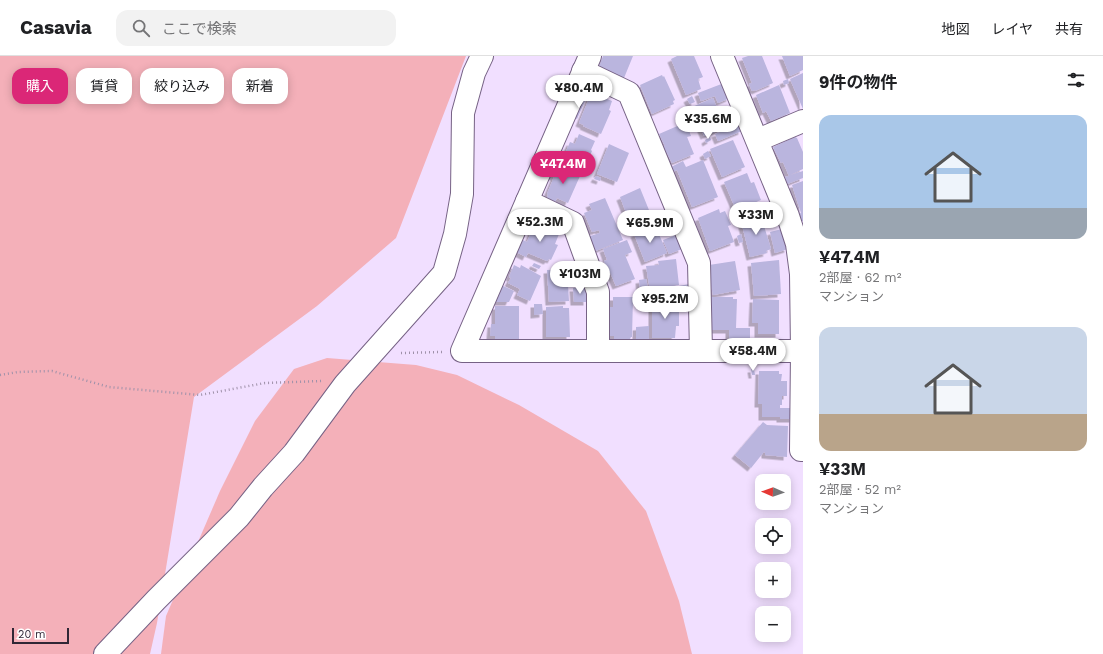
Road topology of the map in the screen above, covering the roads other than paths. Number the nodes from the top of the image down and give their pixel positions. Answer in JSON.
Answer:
{"nodes":[{"id":1,"x":482,"y":56,"type":"edge"},
{"id":2,"x":722,"y":56,"type":"edge"},
{"id":3,"x":586,"y":63,"type":"edge"},
{"id":4,"x":803,"y":121,"type":"edge"},
{"id":5,"x":758,"y":140,"type":"junction"},
{"id":6,"x":527,"y":201,"type":"junction"},
{"id":7,"x":598,"y":351,"type":"junction"},
{"id":8,"x":701,"y":351,"type":"junction"},
{"id":9,"x":803,"y":351,"type":"edge"},
{"id":10,"x":803,"y":450,"type":"edge"},
{"id":11,"x":105,"y":654,"type":"edge"}],
"edges":[{"from":1,"to":11,"type":"street"},
{"from":2,"to":5,"type":"street"},
{"from":3,"to":6,"type":"street"},
{"from":3,"to":8,"type":"street"},
{"from":4,"to":5,"type":"street"},
{"from":5,"to":9,"type":"street"},
{"from":6,"to":7,"type":"street"},
{"from":6,"to":7,"type":"street"},
{"from":7,"to":8,"type":"street"},
{"from":8,"to":9,"type":"street"},
{"from":9,"to":10,"type":"street"}]}
